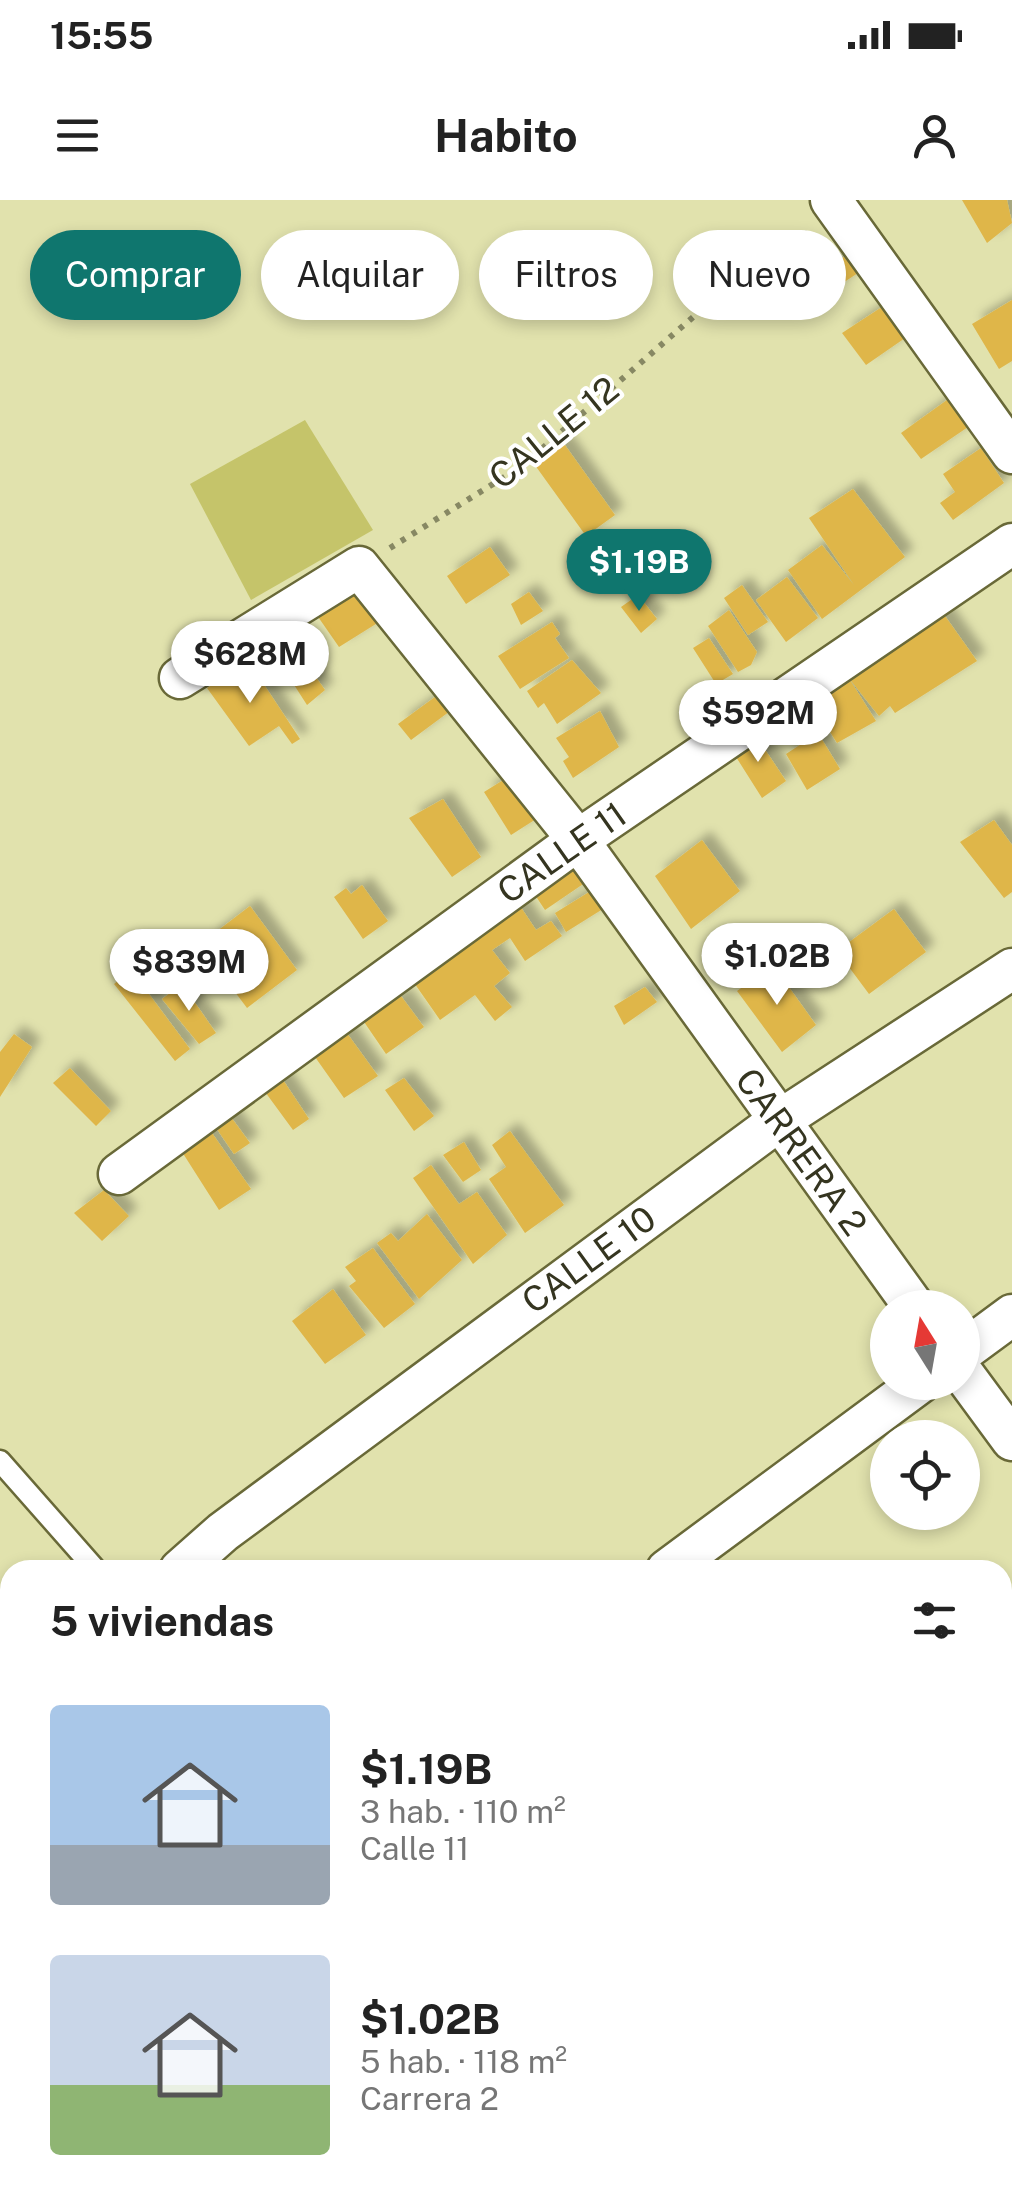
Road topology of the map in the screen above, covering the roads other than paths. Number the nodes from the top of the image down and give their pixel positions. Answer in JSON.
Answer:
{"nodes":[{"id":1,"x":844,"y":205,"type":"edge"},
{"id":2,"x":1012,"y":453,"type":"edge"},
{"id":3,"x":1012,"y":544,"type":"edge"},
{"id":4,"x":180,"y":678,"type":"dead end"},
{"id":5,"x":578,"y":840,"type":"junction"},
{"id":6,"x":1012,"y":969,"type":"edge"},
{"id":7,"x":777,"y":1122,"type":"junction"},
{"id":8,"x":120,"y":1174,"type":"dead end"},
{"id":9,"x":902,"y":1290,"type":"edge"},
{"id":10,"x":1012,"y":1314,"type":"edge"},
{"id":11,"x":980,"y":1338,"type":"edge"},
{"id":12,"x":980,"y":1396,"type":"edge"},
{"id":13,"x":897,"y":1400,"type":"edge"},
{"id":14,"x":1012,"y":1440,"type":"edge"},
{"id":15,"x":0,"y":1462,"type":"edge"},
{"id":16,"x":87,"y":1560,"type":"edge"},
{"id":17,"x":191,"y":1560,"type":"edge"},
{"id":18,"x":681,"y":1560,"type":"edge"}],
"edges":[{"from":1,"to":2,"type":"street"},
{"from":3,"to":5,"type":"street","name":"CALLE 11"},
{"from":4,"to":5,"type":"street","name":"CARRERA 2"},
{"from":5,"to":7,"type":"street","name":"CARRERA 2"},
{"from":5,"to":8,"type":"street","name":"CALLE 11"},
{"from":6,"to":7,"type":"street","name":"CALLE 10"},
{"from":7,"to":9,"type":"street","name":"CARRERA 2"},
{"from":7,"to":17,"type":"street","name":"CALLE 10"},
{"from":10,"to":11,"type":"street"},
{"from":12,"to":14,"type":"street"},
{"from":13,"to":18,"type":"street"},
{"from":15,"to":16,"type":"lane"}]}
